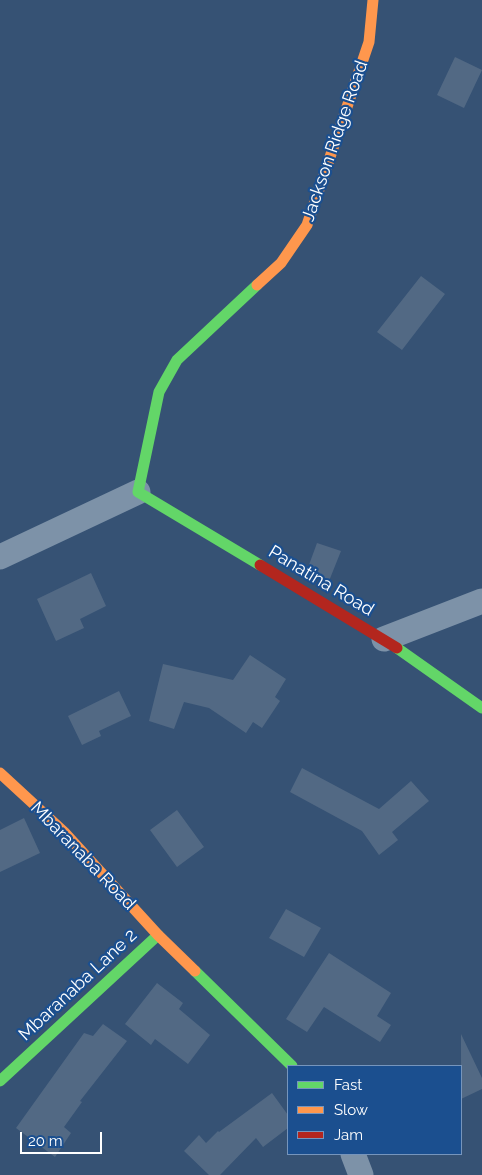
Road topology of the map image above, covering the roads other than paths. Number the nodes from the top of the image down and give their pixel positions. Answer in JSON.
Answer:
{"nodes":[{"id":1,"x":373,"y":0,"type":"edge"},
{"id":2,"x":138,"y":492,"type":"junction"},
{"id":3,"x":3,"y":560,"type":"edge"},
{"id":4,"x":482,"y":601,"type":"edge"},
{"id":5,"x":384,"y":638,"type":"junction"},
{"id":6,"x":482,"y":708,"type":"edge"},
{"id":7,"x":0,"y":773,"type":"edge"},
{"id":8,"x":158,"y":935,"type":"junction"},
{"id":9,"x":291,"y":1065,"type":"edge"},
{"id":10,"x":0,"y":1080,"type":"edge"},
{"id":11,"x":353,"y":1155,"type":"edge"},
{"id":12,"x":361,"y":1175,"type":"edge"}],
"edges":[{"from":1,"to":2,"type":"street","name":"Jackson Ridge Road"},
{"from":2,"to":3,"type":"street"},
{"from":2,"to":5,"type":"street","name":"Panatina Road"},
{"from":4,"to":5,"type":"street"},
{"from":5,"to":6,"type":"street","name":"Panatina Road"},
{"from":7,"to":8,"type":"street","name":"Mbaranaba Road"},
{"from":8,"to":9,"type":"street","name":"Mbaranaba Road"},
{"from":8,"to":10,"type":"street","name":"Mbaranaba Lane 2"},
{"from":11,"to":12,"type":"street"}]}
